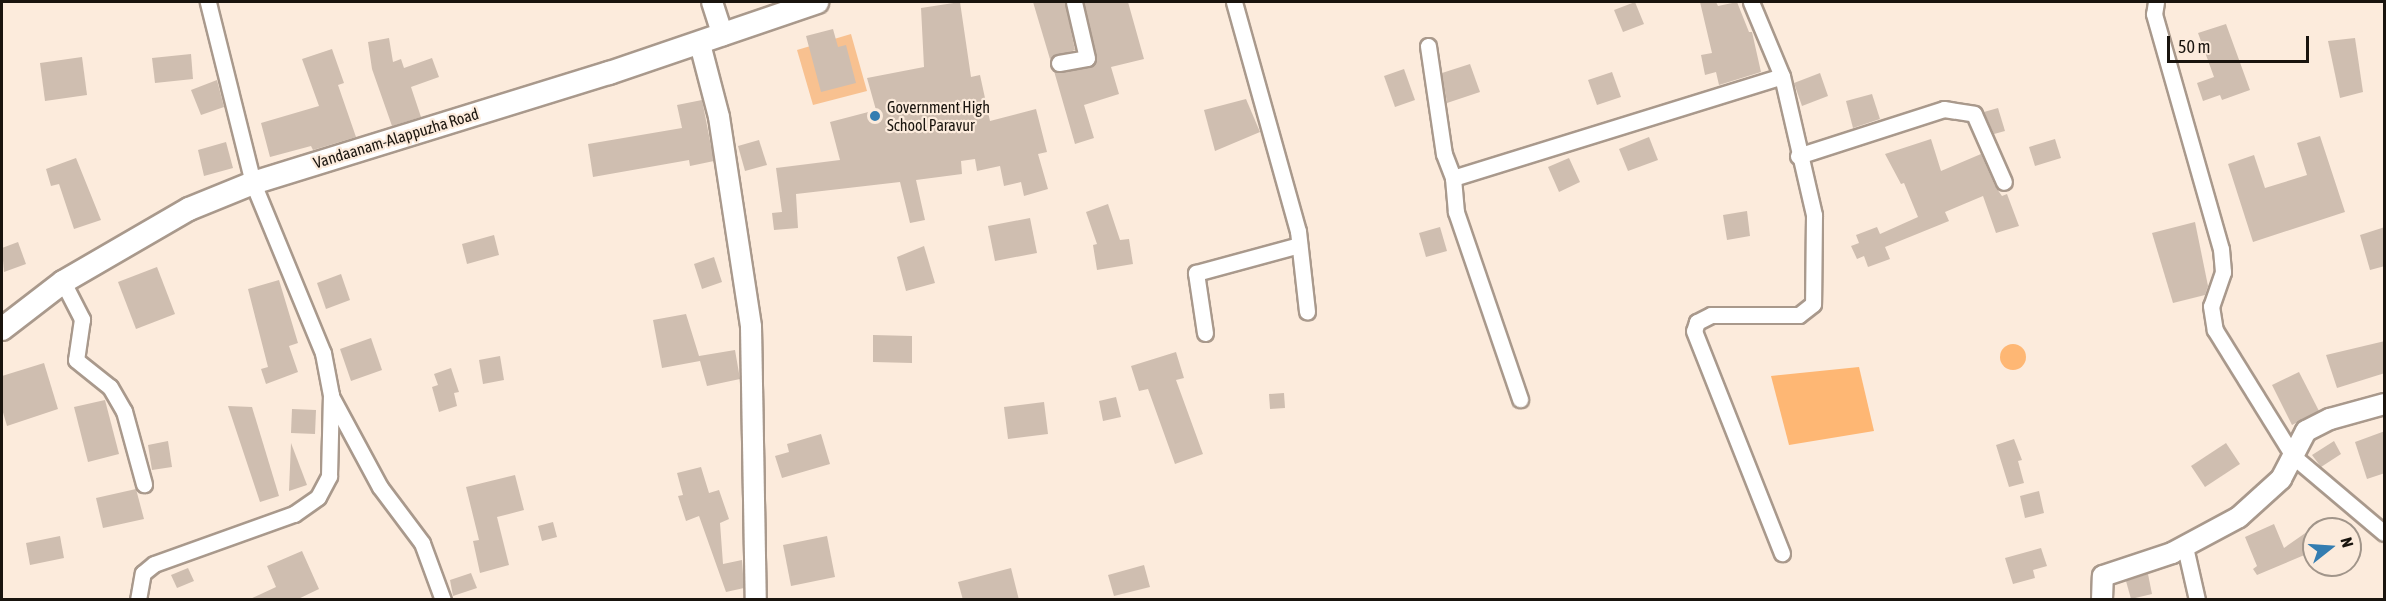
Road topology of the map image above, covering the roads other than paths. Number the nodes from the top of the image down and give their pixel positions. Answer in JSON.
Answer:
{"nodes":[{"id":1,"x":208,"y":2,"type":"edge"},
{"id":2,"x":712,"y":2,"type":"edge"},
{"id":3,"x":817,"y":2,"type":"edge"},
{"id":4,"x":1074,"y":2,"type":"edge"},
{"id":5,"x":1234,"y":2,"type":"edge"},
{"id":6,"x":1751,"y":2,"type":"edge"},
{"id":7,"x":2156,"y":2,"type":"edge"},
{"id":8,"x":723,"y":35,"type":"junction"},
{"id":9,"x":700,"y":44,"type":"junction"},
{"id":10,"x":1428,"y":46,"type":"dead end"},
{"id":11,"x":1059,"y":63,"type":"dead end"},
{"id":12,"x":1782,"y":76,"type":"junction"},
{"id":13,"x":1798,"y":156,"type":"junction"},
{"id":14,"x":1453,"y":178,"type":"junction"},
{"id":15,"x":2004,"y":182,"type":"dead end"},
{"id":16,"x":253,"y":183,"type":"junction"},
{"id":17,"x":1299,"y":245,"type":"junction"},
{"id":18,"x":63,"y":282,"type":"junction"},
{"id":19,"x":1307,"y":311,"type":"dead end"},
{"id":20,"x":2,"y":329,"type":"edge"},
{"id":21,"x":1205,"y":333,"type":"dead end"},
{"id":22,"x":331,"y":395,"type":"junction"},
{"id":23,"x":1520,"y":399,"type":"dead end"},
{"id":24,"x":2385,"y":404,"type":"edge"},
{"id":25,"x":2293,"y":456,"type":"junction"},
{"id":26,"x":144,"y":484,"type":"dead end"},
{"id":27,"x":2385,"y":533,"type":"edge"},
{"id":28,"x":2185,"y":547,"type":"junction"},
{"id":29,"x":1782,"y":554,"type":"dead end"},
{"id":30,"x":138,"y":600,"type":"edge"},
{"id":31,"x":443,"y":600,"type":"edge"},
{"id":32,"x":756,"y":600,"type":"edge"},
{"id":33,"x":2102,"y":600,"type":"edge"},
{"id":34,"x":2197,"y":600,"type":"edge"}],
"edges":[{"from":1,"to":16,"type":"street"},
{"from":2,"to":8,"type":"street"},
{"from":3,"to":8,"type":"main road","name":"Vandaanam-Alappuzha Road"},
{"from":4,"to":11,"type":"street"},
{"from":5,"to":17,"type":"street"},
{"from":6,"to":12,"type":"street"},
{"from":7,"to":25,"type":"street"},
{"from":8,"to":9,"type":"main road","name":"Vandaanam-Alappuzha Road"},
{"from":9,"to":16,"type":"main road","name":"Vandaanam-Alappuzha Road"},
{"from":9,"to":32,"type":"street"},
{"from":10,"to":14,"type":"street"},
{"from":12,"to":13,"type":"street"},
{"from":12,"to":14,"type":"street"},
{"from":13,"to":15,"type":"street"},
{"from":13,"to":29,"type":"street"},
{"from":14,"to":23,"type":"street"},
{"from":16,"to":18,"type":"main road","name":"Vandaanam-Alappuzha Road"},
{"from":16,"to":22,"type":"street"},
{"from":17,"to":19,"type":"street"},
{"from":17,"to":21,"type":"street"},
{"from":18,"to":20,"type":"main road","name":"Vandaanam-Alappuzha Road"},
{"from":18,"to":26,"type":"street"},
{"from":22,"to":30,"type":"street"},
{"from":22,"to":31,"type":"street"},
{"from":24,"to":25,"type":"street"},
{"from":25,"to":27,"type":"street"},
{"from":25,"to":28,"type":"street"},
{"from":28,"to":33,"type":"street"},
{"from":28,"to":34,"type":"street"}]}
